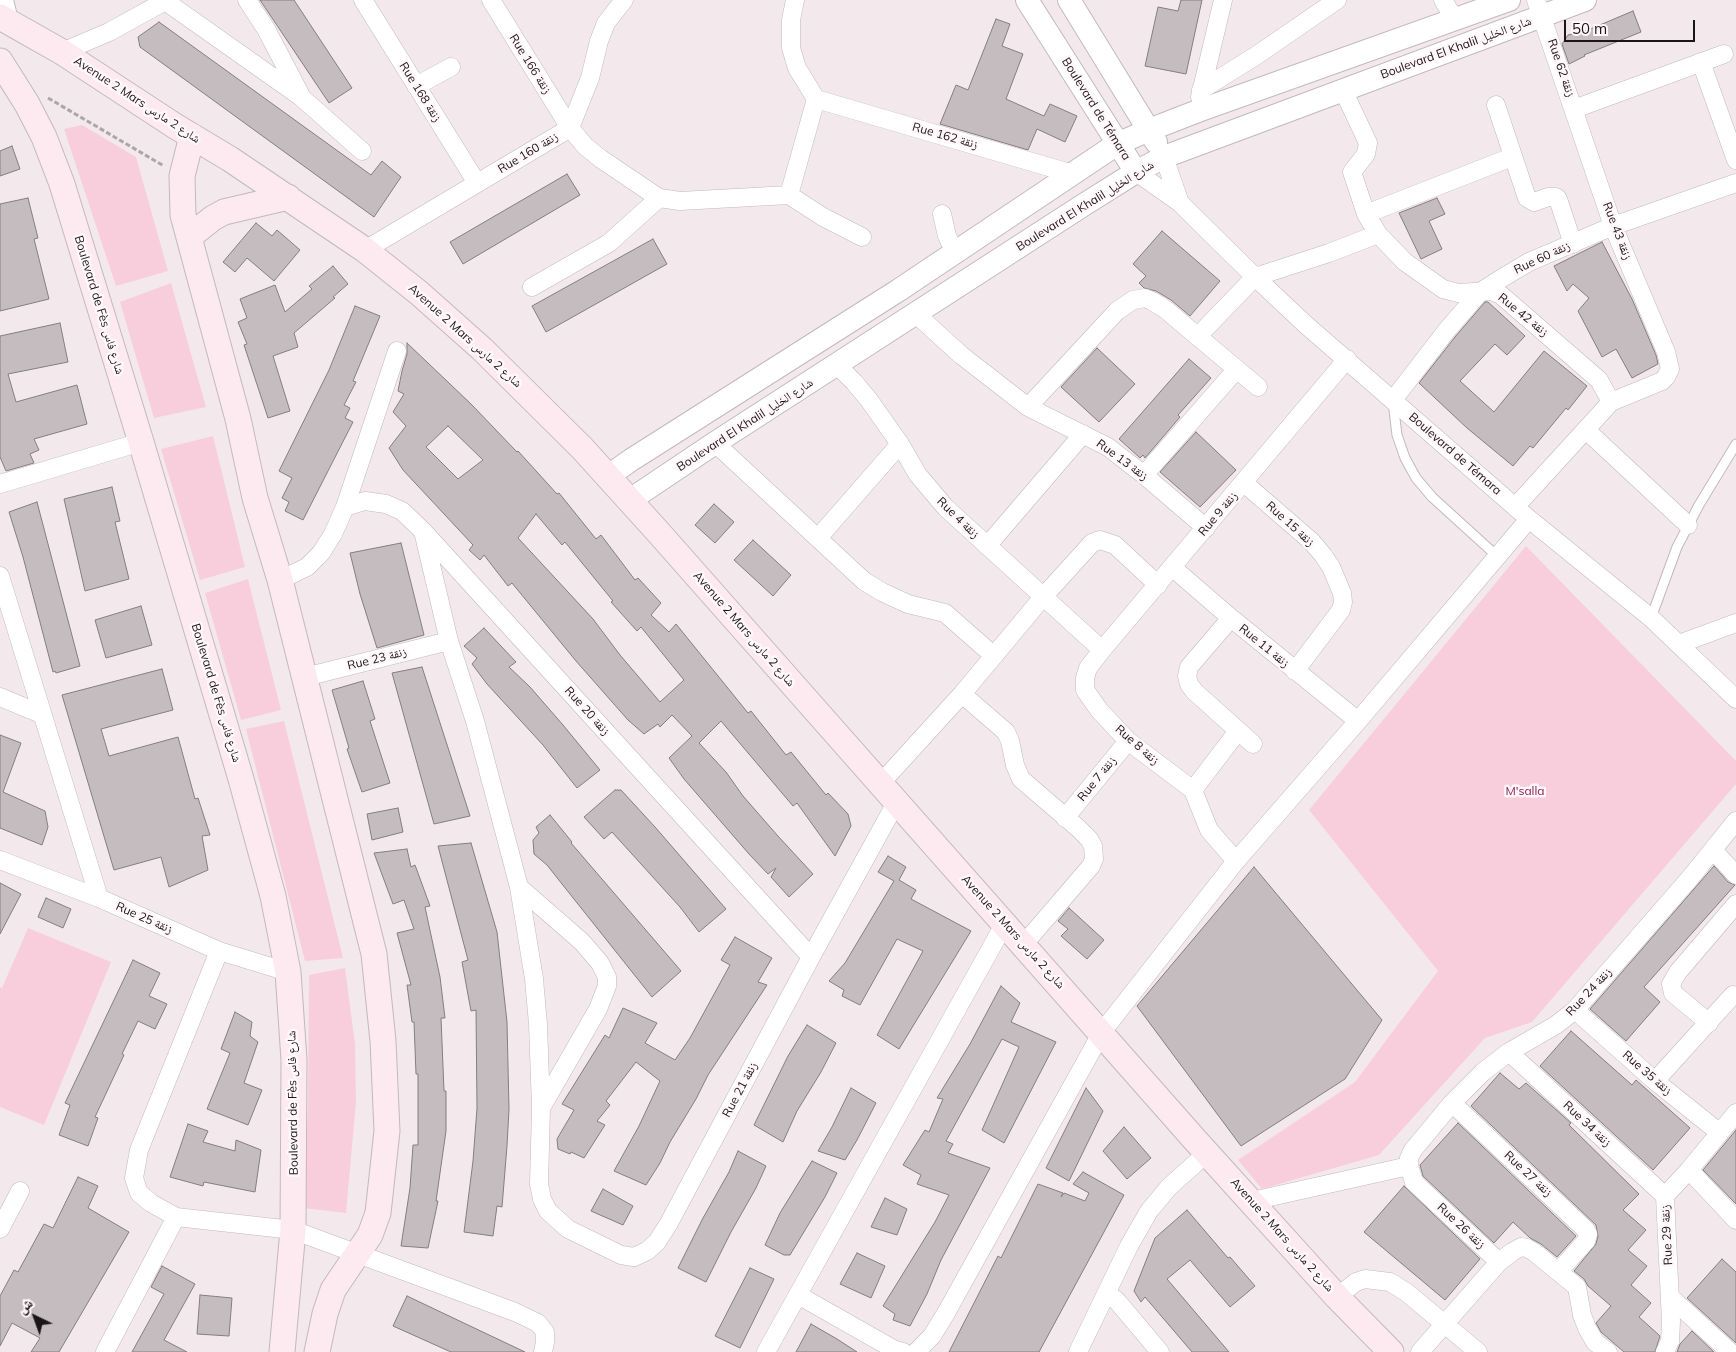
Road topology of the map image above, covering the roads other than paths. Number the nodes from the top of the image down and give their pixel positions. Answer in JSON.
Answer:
{"nodes":[{"id":1,"x":166,"y":0,"type":"edge"},
{"id":2,"x":247,"y":0,"type":"edge"},
{"id":3,"x":491,"y":0,"type":"edge"},
{"id":4,"x":624,"y":0,"type":"edge"},
{"id":5,"x":795,"y":0,"type":"edge"},
{"id":6,"x":1027,"y":0,"type":"edge"},
{"id":7,"x":1069,"y":0,"type":"edge"},
{"id":8,"x":1222,"y":0,"type":"edge"},
{"id":9,"x":1336,"y":0,"type":"edge"},
{"id":10,"x":1443,"y":0,"type":"edge"},
{"id":11,"x":1509,"y":0,"type":"edge"},
{"id":12,"x":1585,"y":0,"type":"edge"},
{"id":13,"x":366,"y":1,"type":"edge"},
{"id":14,"x":1540,"y":8,"type":"edge"},
{"id":15,"x":3,"y":13,"type":"edge"},
{"id":16,"x":1455,"y":20,"type":"junction"},
{"id":17,"x":62,"y":52,"type":"junction"},
{"id":18,"x":1724,"y":54,"type":"dead end"},
{"id":19,"x":0,"y":61,"type":"edge"},
{"id":20,"x":1701,"y":62,"type":"junction"},
{"id":21,"x":451,"y":66,"type":"dead end"},
{"id":22,"x":416,"y":86,"type":"junction"},
{"id":23,"x":1343,"y":90,"type":"junction"},
{"id":24,"x":301,"y":97,"type":"junction"},
{"id":25,"x":816,"y":99,"type":"junction"},
{"id":26,"x":1199,"y":101,"type":"junction"},
{"id":27,"x":1496,"y":105,"type":"dead end"},
{"id":28,"x":1574,"y":109,"type":"junction"},
{"id":29,"x":570,"y":128,"type":"junction"},
{"id":30,"x":1149,"y":130,"type":"junction"},
{"id":31,"x":192,"y":136,"type":"junction"},
{"id":32,"x":1117,"y":144,"type":"junction"},
{"id":33,"x":362,"y":151,"type":"dead end"},
{"id":34,"x":1164,"y":156,"type":"junction"},
{"id":35,"x":1512,"y":157,"type":"junction"},
{"id":36,"x":1736,"y":160,"type":"edge"},
{"id":37,"x":1136,"y":172,"type":"junction"},
{"id":38,"x":1073,"y":174,"type":"junction"},
{"id":39,"x":1736,"y":182,"type":"edge"},
{"id":40,"x":477,"y":184,"type":"junction"},
{"id":41,"x":789,"y":194,"type":"junction"},
{"id":42,"x":288,"y":197,"type":"junction"},
{"id":43,"x":659,"y":198,"type":"junction"},
{"id":44,"x":1180,"y":203,"type":"junction"},
{"id":45,"x":942,"y":214,"type":"dead end"},
{"id":46,"x":1366,"y":214,"type":"junction"},
{"id":47,"x":1613,"y":226,"type":"junction"},
{"id":48,"x":1378,"y":234,"type":"junction"},
{"id":49,"x":189,"y":237,"type":"junction"},
{"id":50,"x":862,"y":238,"type":"dead end"},
{"id":51,"x":1573,"y":244,"type":"junction"},
{"id":52,"x":365,"y":250,"type":"junction"},
{"id":53,"x":955,"y":252,"type":"junction"},
{"id":54,"x":1255,"y":277,"type":"junction"},
{"id":55,"x":532,"y":287,"type":"dead end"},
{"id":56,"x":1480,"y":292,"type":"junction"},
{"id":57,"x":916,"y":314,"type":"junction"},
{"id":58,"x":1198,"y":336,"type":"junction"},
{"id":59,"x":397,"y":351,"type":"dead end"},
{"id":60,"x":1346,"y":359,"type":"junction"},
{"id":61,"x":837,"y":365,"type":"junction"},
{"id":62,"x":1236,"y":370,"type":"junction"},
{"id":63,"x":1258,"y":387,"type":"dead end"},
{"id":64,"x":1393,"y":400,"type":"junction"},
{"id":65,"x":1611,"y":402,"type":"junction"},
{"id":66,"x":1028,"y":407,"type":"junction"},
{"id":67,"x":1586,"y":430,"type":"junction"},
{"id":68,"x":1083,"y":434,"type":"junction"},
{"id":69,"x":141,"y":442,"type":"junction"},
{"id":70,"x":715,"y":443,"type":"junction"},
{"id":71,"x":900,"y":444,"type":"junction"},
{"id":72,"x":1736,"y":444,"type":"edge"},
{"id":73,"x":1144,"y":476,"type":"junction"},
{"id":74,"x":608,"y":477,"type":"junction"},
{"id":75,"x":1244,"y":483,"type":"junction"},
{"id":76,"x":0,"y":484,"type":"edge"},
{"id":77,"x":630,"y":500,"type":"junction"},
{"id":78,"x":344,"y":507,"type":"junction"},
{"id":79,"x":1515,"y":507,"type":"junction"},
{"id":80,"x":1529,"y":519,"type":"junction"},
{"id":81,"x":1688,"y":525,"type":"junction"},
{"id":82,"x":1206,"y":528,"type":"junction"},
{"id":83,"x":423,"y":530,"type":"junction"},
{"id":84,"x":818,"y":538,"type":"junction"},
{"id":85,"x":987,"y":546,"type":"junction"},
{"id":86,"x":1498,"y":557,"type":"junction"},
{"id":87,"x":1172,"y":568,"type":"junction"},
{"id":88,"x":0,"y":576,"type":"edge"},
{"id":89,"x":280,"y":580,"type":"junction"},
{"id":90,"x":1158,"y":585,"type":"junction"},
{"id":91,"x":1043,"y":597,"type":"junction"},
{"id":92,"x":1230,"y":618,"type":"junction"},
{"id":93,"x":1651,"y":618,"type":"junction"},
{"id":94,"x":1736,"y":623,"type":"edge"},
{"id":95,"x":449,"y":641,"type":"junction"},
{"id":96,"x":1679,"y":644,"type":"junction"},
{"id":97,"x":1102,"y":650,"type":"junction"},
{"id":98,"x":994,"y":656,"type":"junction"},
{"id":99,"x":1088,"y":668,"type":"joint"},
{"id":100,"x":1295,"y":671,"type":"junction"},
{"id":101,"x":305,"y":677,"type":"junction"},
{"id":102,"x":962,"y":694,"type":"junction"},
{"id":103,"x":0,"y":697,"type":"edge"},
{"id":104,"x":1736,"y":699,"type":"edge"},
{"id":105,"x":41,"y":714,"type":"junction"},
{"id":106,"x":1358,"y":721,"type":"junction"},
{"id":107,"x":1238,"y":731,"type":"junction"},
{"id":108,"x":1128,"y":741,"type":"junction"},
{"id":109,"x":1253,"y":744,"type":"dead end"},
{"id":110,"x":1193,"y":790,"type":"junction"},
{"id":111,"x":889,"y":792,"type":"junction"},
{"id":112,"x":1065,"y":818,"type":"junction"},
{"id":113,"x":1736,"y":821,"type":"edge"},
{"id":114,"x":1712,"y":850,"type":"junction"},
{"id":115,"x":0,"y":860,"type":"edge"},
{"id":116,"x":1236,"y":861,"type":"junction"},
{"id":117,"x":1736,"y":874,"type":"edge"},
{"id":118,"x":519,"y":887,"type":"junction"},
{"id":119,"x":99,"y":898,"type":"junction"},
{"id":120,"x":1736,"y":904,"type":"edge"},
{"id":121,"x":1005,"y":923,"type":"junction"},
{"id":122,"x":1024,"y":944,"type":"junction"},
{"id":123,"x":219,"y":951,"type":"junction"},
{"id":124,"x":811,"y":956,"type":"junction"},
{"id":125,"x":288,"y":972,"type":"junction"},
{"id":126,"x":1733,"y":994,"type":"dead end"},
{"id":127,"x":1576,"y":1010,"type":"junction"},
{"id":128,"x":1708,"y":1024,"type":"junction"},
{"id":129,"x":1102,"y":1032,"type":"junction"},
{"id":130,"x":1509,"y":1052,"type":"junction"},
{"id":131,"x":1655,"y":1081,"type":"junction"},
{"id":132,"x":1452,"y":1104,"type":"junction"},
{"id":133,"x":540,"y":1108,"type":"junction"},
{"id":134,"x":1736,"y":1113,"type":"edge"},
{"id":135,"x":1720,"y":1133,"type":"junction"},
{"id":136,"x":1207,"y":1153,"type":"junction"},
{"id":137,"x":1409,"y":1166,"type":"junction"},
{"id":138,"x":1689,"y":1170,"type":"junction"},
{"id":139,"x":20,"y":1191,"type":"dead end"},
{"id":140,"x":1665,"y":1196,"type":"junction"},
{"id":141,"x":1252,"y":1202,"type":"junction"},
{"id":142,"x":176,"y":1217,"type":"junction"},
{"id":143,"x":1736,"y":1220,"type":"edge"},
{"id":144,"x":0,"y":1229,"type":"edge"},
{"id":145,"x":293,"y":1230,"type":"junction"},
{"id":146,"x":358,"y":1253,"type":"junction"},
{"id":147,"x":1499,"y":1262,"type":"junction"},
{"id":148,"x":1559,"y":1271,"type":"junction"},
{"id":149,"x":1106,"y":1292,"type":"junction"},
{"id":150,"x":798,"y":1295,"type":"junction"},
{"id":151,"x":1337,"y":1297,"type":"junction"},
{"id":152,"x":1670,"y":1297,"type":"junction"},
{"id":153,"x":1445,"y":1325,"type":"junction"},
{"id":154,"x":1601,"y":1347,"type":"edge"},
{"id":155,"x":105,"y":1352,"type":"edge"},
{"id":156,"x":282,"y":1352,"type":"edge"},
{"id":157,"x":316,"y":1352,"type":"edge"},
{"id":158,"x":543,"y":1352,"type":"edge"},
{"id":159,"x":766,"y":1352,"type":"edge"},
{"id":160,"x":903,"y":1352,"type":"edge"},
{"id":161,"x":916,"y":1352,"type":"edge"},
{"id":162,"x":1078,"y":1352,"type":"edge"},
{"id":163,"x":1160,"y":1352,"type":"edge"},
{"id":164,"x":1391,"y":1352,"type":"edge"},
{"id":165,"x":1420,"y":1352,"type":"edge"},
{"id":166,"x":1478,"y":1352,"type":"edge"},
{"id":167,"x":1665,"y":1352,"type":"edge"},
{"id":168,"x":1730,"y":1352,"type":"edge"}],
"edges":[{"from":1,"to":17,"type":"street"},
{"from":1,"to":24,"type":"street"},
{"from":2,"to":24,"type":"street"},
{"from":3,"to":29,"type":"street","name":"Rue 166 زنقة"},
{"from":4,"to":29,"type":"street","name":"Rue 160 زنقة"},
{"from":5,"to":25,"type":"street"},
{"from":6,"to":32,"type":"street","name":"Boulevard de Témara"},
{"from":7,"to":30,"type":"street","name":"Boulevard de Témara"},
{"from":8,"to":26,"type":"street"},
{"from":9,"to":26,"type":"street"},
{"from":10,"to":16,"type":"street"},
{"from":11,"to":16,"type":"street"},
{"from":12,"to":14,"type":"street","name":"Boulevard El Khalil شارع الخليل"},
{"from":13,"to":22,"type":"street","name":"Rue 168 زنقة"},
{"from":14,"to":23,"type":"street","name":"Boulevard El Khalil شارع الخليل"},
{"from":14,"to":28,"type":"street","name":"Rue 62 زنقة"},
{"from":15,"to":17,"type":"main road","name":"Avenue 2 Mars شارع 2 مارس"},
{"from":16,"to":26,"type":"street"},
{"from":17,"to":31,"type":"main road","name":"Avenue 2 Mars شارع 2 مارس"},
{"from":18,"to":20,"type":"street"},
{"from":19,"to":69,"type":"main road","name":"Boulevard de Fès شارع فاس"},
{"from":20,"to":28,"type":"street"},
{"from":20,"to":36,"type":"street"},
{"from":21,"to":22,"type":"street"},
{"from":22,"to":40,"type":"street","name":"Rue 168 زنقة"},
{"from":23,"to":34,"type":"street","name":"Boulevard El Khalil شارع الخليل"},
{"from":23,"to":46,"type":"street","name":"Rue 42 زنقة"},
{"from":24,"to":33,"type":"street"},
{"from":25,"to":38,"type":"street","name":"Rue 162 زنقة"},
{"from":25,"to":41,"type":"street"},
{"from":26,"to":30,"type":"street"},
{"from":27,"to":35,"type":"street"},
{"from":28,"to":47,"type":"street","name":"Rue 43 زنقة"},
{"from":29,"to":40,"type":"street","name":"Rue 160 زنقة"},
{"from":29,"to":43,"type":"street","name":"Rue 166 زنقة"},
{"from":30,"to":32,"type":"street"},
{"from":30,"to":34,"type":"street","name":"Boulevard de Témara"},
{"from":31,"to":42,"type":"main road","name":"Avenue 2 Mars شارع 2 مارس"},
{"from":31,"to":49,"type":"main road"},
{"from":32,"to":37,"type":"street","name":"Boulevard de Témara"},
{"from":32,"to":38,"type":"street"},
{"from":34,"to":37,"type":"street","name":"Boulevard El Khalil شارع الخليل"},
{"from":34,"to":44,"type":"street","name":"Boulevard de Témara"},
{"from":35,"to":46,"type":"street"},
{"from":35,"to":51,"type":"street"},
{"from":37,"to":44,"type":"street","name":"Boulevard de Témara"},
{"from":37,"to":57,"type":"street","name":"Boulevard El Khalil شارع الخليل"},
{"from":38,"to":53,"type":"street"},
{"from":39,"to":47,"type":"street","name":"Rue 60 زنقة"},
{"from":40,"to":52,"type":"street","name":"Rue 160 زنقة"},
{"from":41,"to":43,"type":"street"},
{"from":41,"to":50,"type":"street"},
{"from":42,"to":49,"type":"main road"},
{"from":42,"to":52,"type":"main road","name":"Avenue 2 Mars شارع 2 مارس"},
{"from":43,"to":55,"type":"street"},
{"from":44,"to":54,"type":"street","name":"Boulevard de Témara"},
{"from":45,"to":53,"type":"street"},
{"from":46,"to":48,"type":"street","name":"Rue 42 زنقة"},
{"from":47,"to":51,"type":"street","name":"Rue 60 زنقة"},
{"from":47,"to":65,"type":"street","name":"Rue 43 زنقة"},
{"from":48,"to":54,"type":"street"},
{"from":48,"to":56,"type":"street","name":"Rue 42 زنقة"},
{"from":49,"to":89,"type":"main road"},
{"from":51,"to":56,"type":"street","name":"Rue 60 زنقة"},
{"from":52,"to":74,"type":"main road","name":"Avenue 2 Mars شارع 2 مارس"},
{"from":53,"to":74,"type":"street"},
{"from":54,"to":58,"type":"street"},
{"from":54,"to":60,"type":"street","name":"Boulevard de Témara"},
{"from":56,"to":64,"type":"street","name":"Rue 60 زنقة"},
{"from":56,"to":65,"type":"street","name":"Rue 42 زنقة"},
{"from":57,"to":61,"type":"street","name":"Boulevard El Khalil شارع الخليل"},
{"from":57,"to":66,"type":"street","name":"Rue 13 زنقة"},
{"from":58,"to":62,"type":"street"},
{"from":58,"to":66,"type":"street"},
{"from":59,"to":78,"type":"street"},
{"from":60,"to":64,"type":"street","name":"Boulevard de Témara"},
{"from":60,"to":75,"type":"street","name":"Rue 9 زنقة"},
{"from":61,"to":70,"type":"street","name":"Boulevard El Khalil شارع الخليل"},
{"from":61,"to":71,"type":"street","name":"Rue 4 زنقة"},
{"from":62,"to":63,"type":"street"},
{"from":62,"to":73,"type":"street"},
{"from":64,"to":79,"type":"street","name":"Boulevard de Témara"},
{"from":64,"to":86,"type":"lane"},
{"from":65,"to":67,"type":"street"},
{"from":66,"to":68,"type":"street","name":"Rue 13 زنقة"},
{"from":67,"to":79,"type":"street"},
{"from":67,"to":81,"type":"street"},
{"from":68,"to":73,"type":"street","name":"Rue 13 زنقة"},
{"from":68,"to":85,"type":"street"},
{"from":69,"to":76,"type":"street"},
{"from":69,"to":125,"type":"main road","name":"Boulevard de Fès شارع فاس"},
{"from":70,"to":77,"type":"street","name":"Boulevard El Khalil شارع الخليل"},
{"from":70,"to":84,"type":"street"},
{"from":71,"to":84,"type":"street"},
{"from":71,"to":85,"type":"street","name":"Rue 4 زنقة"},
{"from":72,"to":81,"type":"lane"},
{"from":73,"to":82,"type":"street","name":"Rue 13 زنقة"},
{"from":74,"to":77,"type":"main road","name":"Avenue 2 Mars شارع 2 مارس"},
{"from":75,"to":82,"type":"street","name":"Rue 9 زنقة"},
{"from":75,"to":100,"type":"street","name":"Rue 15 زنقة"},
{"from":77,"to":111,"type":"main road","name":"Avenue 2 Mars شارع 2 مارس"},
{"from":78,"to":83,"type":"street","name":"Rue 20 زنقة"},
{"from":78,"to":89,"type":"street"},
{"from":79,"to":80,"type":"street","name":"Boulevard de Témara"},
{"from":80,"to":86,"type":"street"},
{"from":80,"to":93,"type":"street","name":"Boulevard de Témara"},
{"from":81,"to":93,"type":"lane"},
{"from":82,"to":87,"type":"street","name":"Rue 9 زنقة"},
{"from":83,"to":95,"type":"street","name":"Rue 21 زنقة"},
{"from":83,"to":124,"type":"street","name":"Rue 20 زنقة"},
{"from":84,"to":98,"type":"street"},
{"from":85,"to":91,"type":"street","name":"Rue 4 زنقة"},
{"from":86,"to":106,"type":"street"},
{"from":87,"to":90,"type":"street","name":"Rue 9 زنقة"},
{"from":87,"to":92,"type":"street","name":"Rue 11 زنقة"},
{"from":88,"to":105,"type":"street"},
{"from":89,"to":101,"type":"main road"},
{"from":90,"to":91,"type":"street","name":"Rue 21 زنقة"},
{"from":90,"to":97,"type":"street","name":"Rue 9 زنقة"},
{"from":91,"to":97,"type":"street","name":"Rue 4 زنقة"},
{"from":91,"to":98,"type":"street","name":"Rue 21 زنقة"},
{"from":92,"to":100,"type":"street","name":"Rue 11 زنقة"},
{"from":92,"to":107,"type":"street"},
{"from":93,"to":96,"type":"street","name":"Boulevard de Témara"},
{"from":94,"to":96,"type":"street"},
{"from":95,"to":101,"type":"street","name":"Rue 23 زنقة"},
{"from":95,"to":118,"type":"street","name":"Rue 21 زنقة"},
{"from":96,"to":104,"type":"street","name":"Boulevard de Témara"},
{"from":97,"to":99,"type":"street","name":"Rue 9 زنقة"},
{"from":98,"to":102,"type":"street","name":"Rue 21 زنقة"},
{"from":99,"to":108,"type":"street","name":"Rue 8 زنقة"},
{"from":100,"to":106,"type":"street","name":"Rue 11 زنقة"},
{"from":101,"to":146,"type":"main road"},
{"from":102,"to":111,"type":"street","name":"Rue 21 زنقة"},
{"from":102,"to":112,"type":"street"},
{"from":103,"to":105,"type":"street"},
{"from":105,"to":119,"type":"street"},
{"from":106,"to":116,"type":"street"},
{"from":107,"to":109,"type":"street"},
{"from":107,"to":110,"type":"street"},
{"from":108,"to":110,"type":"street","name":"Rue 8 زنقة"},
{"from":108,"to":112,"type":"street","name":"Rue 7 زنقة"},
{"from":110,"to":116,"type":"street"},
{"from":111,"to":121,"type":"main road","name":"Avenue 2 Mars شارع 2 مارس"},
{"from":111,"to":124,"type":"street","name":"Rue 21 زنقة"},
{"from":112,"to":122,"type":"street"},
{"from":113,"to":114,"type":"street","name":"Rue 24 زنقة"},
{"from":114,"to":117,"type":"street"},
{"from":114,"to":127,"type":"street","name":"Rue 24 زنقة"},
{"from":115,"to":119,"type":"street","name":"Rue 25 زنقة"},
{"from":116,"to":129,"type":"street"},
{"from":118,"to":133,"type":"street","name":"Rue 21 زنقة"},
{"from":118,"to":133,"type":"street"},
{"from":119,"to":123,"type":"street","name":"Rue 25 زنقة"},
{"from":120,"to":128,"type":"street"},
{"from":121,"to":122,"type":"main road","name":"Avenue 2 Mars شارع 2 مارس"},
{"from":121,"to":150,"type":"street"},
{"from":122,"to":129,"type":"main road","name":"Avenue 2 Mars شارع 2 مارس"},
{"from":123,"to":125,"type":"street","name":"Rue 25 زنقة"},
{"from":123,"to":142,"type":"street"},
{"from":124,"to":133,"type":"street","name":"Rue 21 زنقة"},
{"from":125,"to":145,"type":"main road","name":"Boulevard de Fès شارع فاس"},
{"from":126,"to":128,"type":"street"},
{"from":127,"to":130,"type":"street","name":"Rue 24 زنقة"},
{"from":127,"to":131,"type":"street","name":"Rue 35 زنقة"},
{"from":128,"to":131,"type":"street"},
{"from":129,"to":136,"type":"main road","name":"Avenue 2 Mars شارع 2 مارس"},
{"from":129,"to":161,"type":"street"},
{"from":130,"to":132,"type":"street","name":"Rue 24 زنقة"},
{"from":130,"to":140,"type":"street","name":"Rue 34 زنقة"},
{"from":131,"to":135,"type":"street","name":"Rue 35 زنقة"},
{"from":132,"to":137,"type":"street","name":"Rue 24 زنقة"},
{"from":132,"to":148,"type":"street","name":"Rue 27 زنقة"},
{"from":134,"to":135,"type":"street","name":"Rue 29 زنقة"},
{"from":135,"to":138,"type":"street","name":"Rue 29 زنقة"},
{"from":136,"to":141,"type":"main road","name":"Avenue 2 Mars شارع 2 مارس"},
{"from":136,"to":149,"type":"street"},
{"from":137,"to":141,"type":"street"},
{"from":137,"to":147,"type":"street","name":"Rue 26 زنقة"},
{"from":138,"to":140,"type":"street","name":"Rue 29 زنقة"},
{"from":138,"to":143,"type":"street"},
{"from":139,"to":144,"type":"street"},
{"from":140,"to":152,"type":"street","name":"Rue 29 زنقة"},
{"from":141,"to":151,"type":"main road","name":"Avenue 2 Mars شارع 2 مارس"},
{"from":142,"to":145,"type":"street"},
{"from":142,"to":155,"type":"street"},
{"from":145,"to":146,"type":"street"},
{"from":145,"to":156,"type":"main road","name":"Boulevard de Fès شارع فاس"},
{"from":146,"to":157,"type":"main road"},
{"from":146,"to":158,"type":"street"},
{"from":147,"to":148,"type":"street"},
{"from":147,"to":153,"type":"street"},
{"from":148,"to":154,"type":"street"},
{"from":149,"to":162,"type":"street"},
{"from":149,"to":163,"type":"street"},
{"from":150,"to":159,"type":"street"},
{"from":150,"to":160,"type":"street"},
{"from":151,"to":153,"type":"street"},
{"from":151,"to":164,"type":"main road","name":"Avenue 2 Mars شارع 2 مارس"},
{"from":152,"to":167,"type":"street","name":"Rue 29 زنقة"},
{"from":152,"to":168,"type":"street"},
{"from":153,"to":165,"type":"street"},
{"from":153,"to":166,"type":"street"}]}
